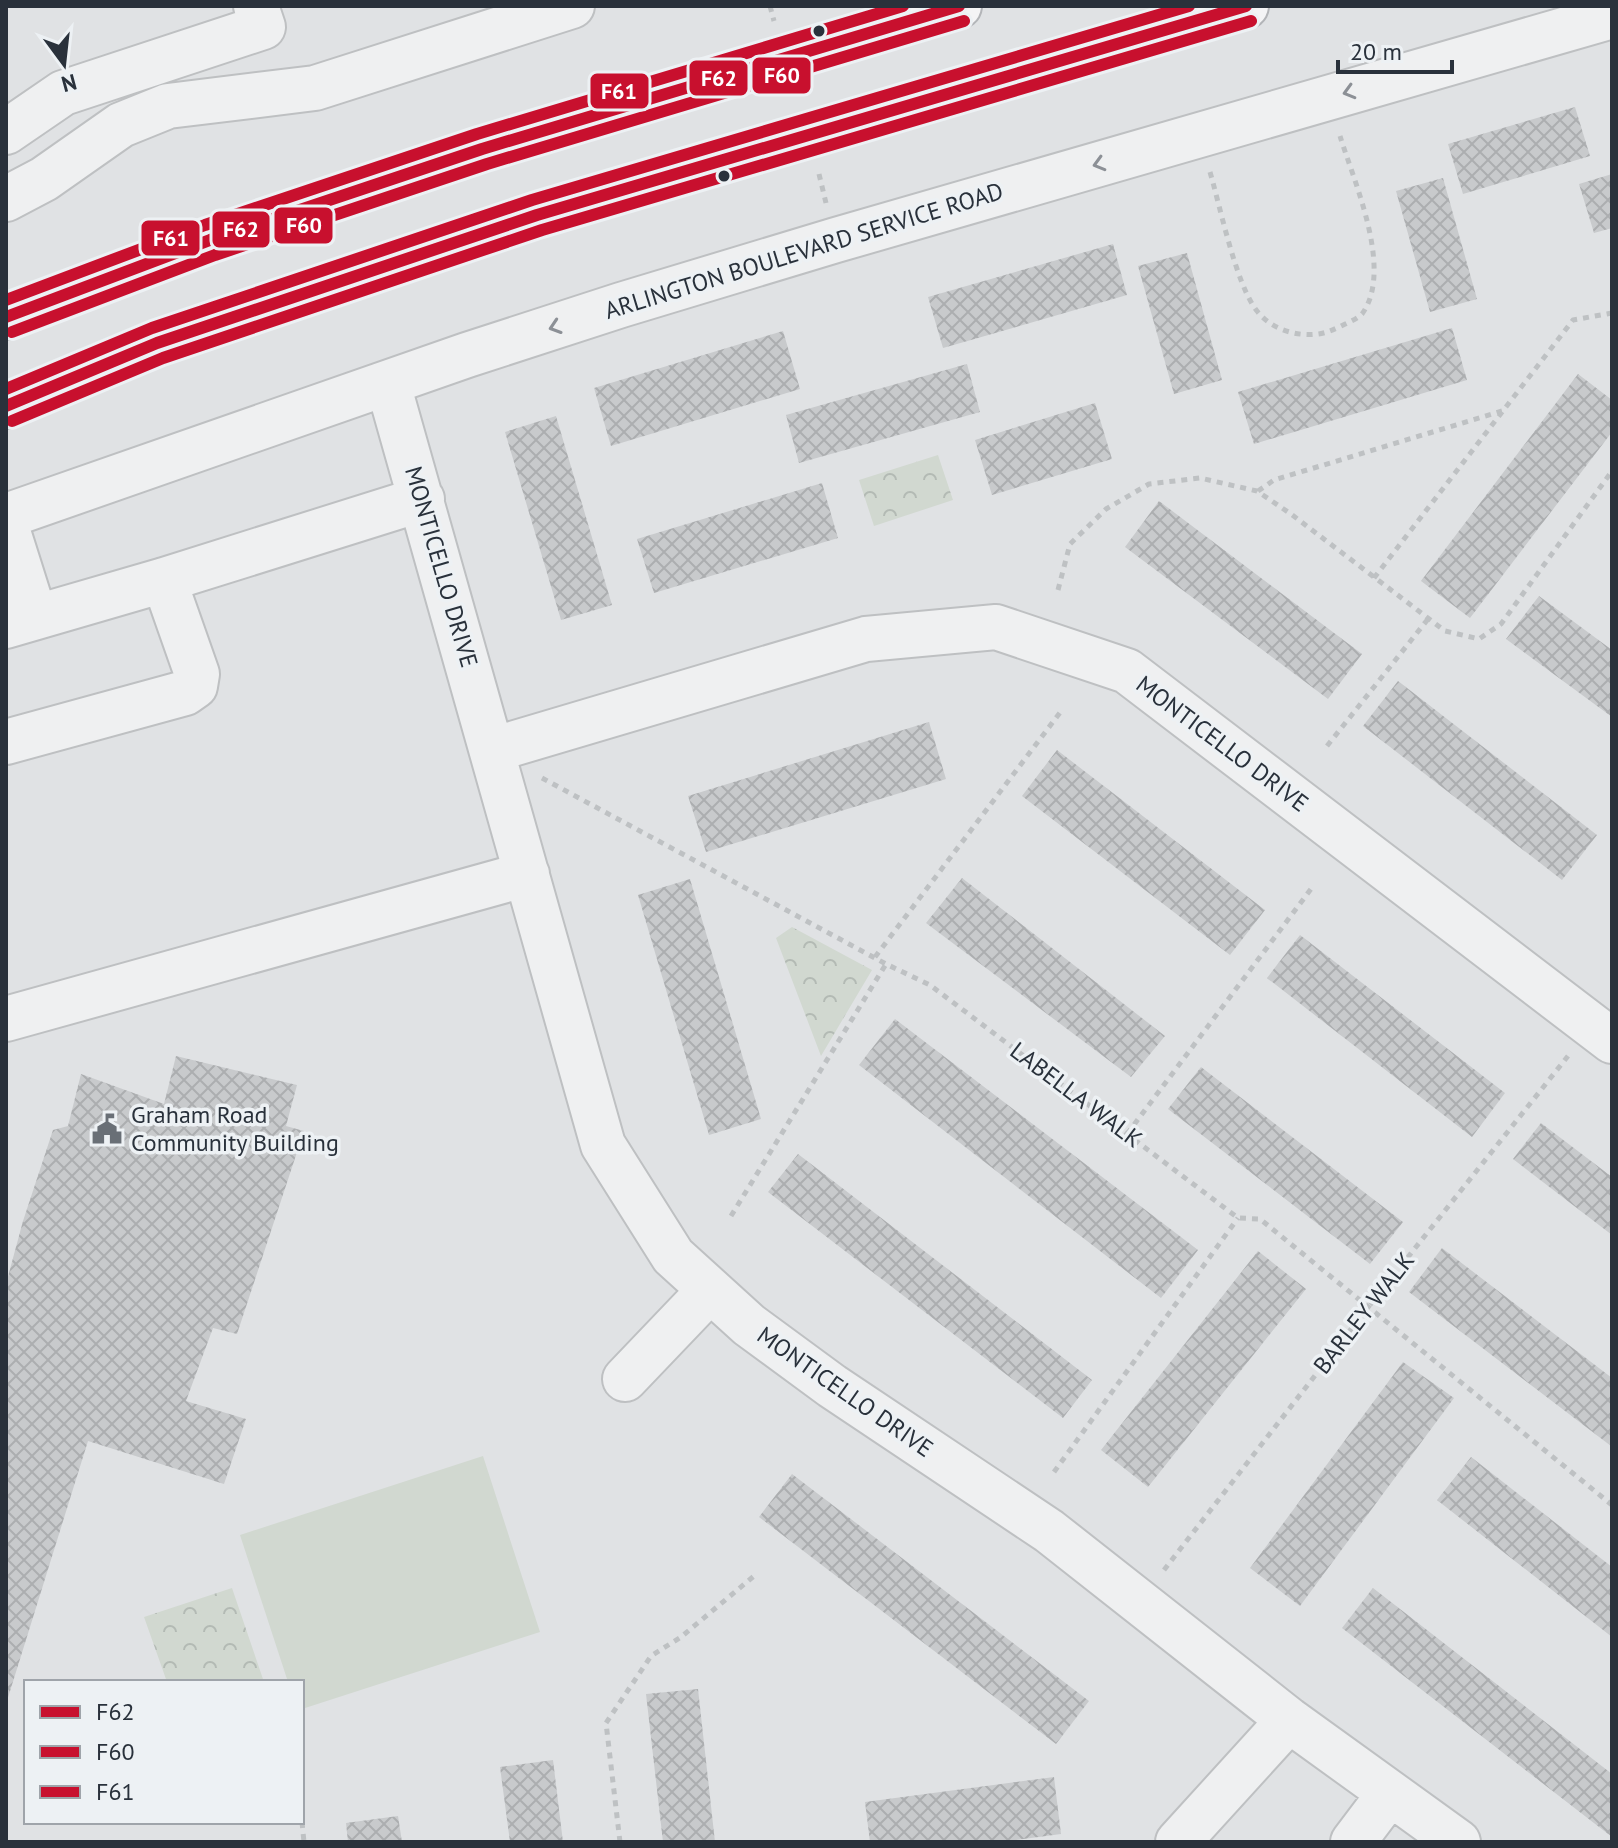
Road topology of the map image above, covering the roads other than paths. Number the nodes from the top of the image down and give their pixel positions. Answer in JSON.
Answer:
{"nodes":[{"id":1,"x":572,"y":6,"type":"edge"},
{"id":2,"x":959,"y":6,"type":"edge"},
{"id":3,"x":1246,"y":6,"type":"edge"},
{"id":4,"x":269,"y":13,"type":"edge"},
{"id":5,"x":524,"y":13,"type":"edge"},
{"id":6,"x":1612,"y":16,"type":"edge"},
{"id":7,"x":289,"y":90,"type":"junction"},
{"id":8,"x":6,"y":132,"type":"edge"},
{"id":9,"x":6,"y":199,"type":"edge"},
{"id":10,"x":6,"y":317,"type":"edge"},
{"id":11,"x":388,"y":384,"type":"junction"},
{"id":12,"x":6,"y":406,"type":"edge"},
{"id":13,"x":422,"y":499,"type":"junction"},
{"id":14,"x":6,"y":516,"type":"edge"},
{"id":15,"x":6,"y":525,"type":"edge"},
{"id":16,"x":164,"y":580,"type":"junction"},
{"id":17,"x":21,"y":622,"type":"edge"},
{"id":18,"x":6,"y":742,"type":"edge"},
{"id":19,"x":492,"y":750,"type":"junction"},
{"id":20,"x":527,"y":874,"type":"junction"},
{"id":21,"x":6,"y":1019,"type":"edge"},
{"id":22,"x":1605,"y":1023,"type":"edge"},
{"id":23,"x":710,"y":1290,"type":"junction"},
{"id":24,"x":625,"y":1379,"type":"dead end"},
{"id":25,"x":1289,"y":1720,"type":"junction"},
{"id":26,"x":1390,"y":1793,"type":"junction"},
{"id":27,"x":1178,"y":1842,"type":"edge"},
{"id":28,"x":1353,"y":1842,"type":"edge"},
{"id":29,"x":1458,"y":1842,"type":"edge"}],
"edges":[{"from":1,"to":5,"type":"street"},
{"from":2,"to":10,"type":"highway"},
{"from":3,"to":12,"type":"highway"},
{"from":4,"to":7,"type":"street"},
{"from":4,"to":8,"type":"street"},
{"from":5,"to":7,"type":"street"},
{"from":6,"to":11,"type":"street","name":"ARLINGTON BOULEVARD SERVICE ROAD","one_way":true},
{"from":7,"to":9,"type":"street"},
{"from":11,"to":13,"type":"street","name":"MONTICELLO DRIVE"},
{"from":11,"to":14,"type":"street","name":"ARLINGTON BOULEVARD SERVICE ROAD"},
{"from":13,"to":16,"type":"street"},
{"from":13,"to":19,"type":"street","name":"MONTICELLO DRIVE"},
{"from":15,"to":17,"type":"street"},
{"from":16,"to":17,"type":"street"},
{"from":16,"to":18,"type":"street"},
{"from":19,"to":20,"type":"street","name":"MONTICELLO DRIVE"},
{"from":19,"to":22,"type":"street","name":"MONTICELLO DRIVE"},
{"from":20,"to":21,"type":"street"},
{"from":20,"to":23,"type":"street","name":"MONTICELLO DRIVE"},
{"from":23,"to":24,"type":"street"},
{"from":23,"to":25,"type":"street","name":"MONTICELLO DRIVE"},
{"from":25,"to":26,"type":"street","name":"MONTICELLO DRIVE"},
{"from":25,"to":27,"type":"street"},
{"from":26,"to":28,"type":"street"},
{"from":26,"to":29,"type":"street","name":"MONTICELLO DRIVE"}]}
